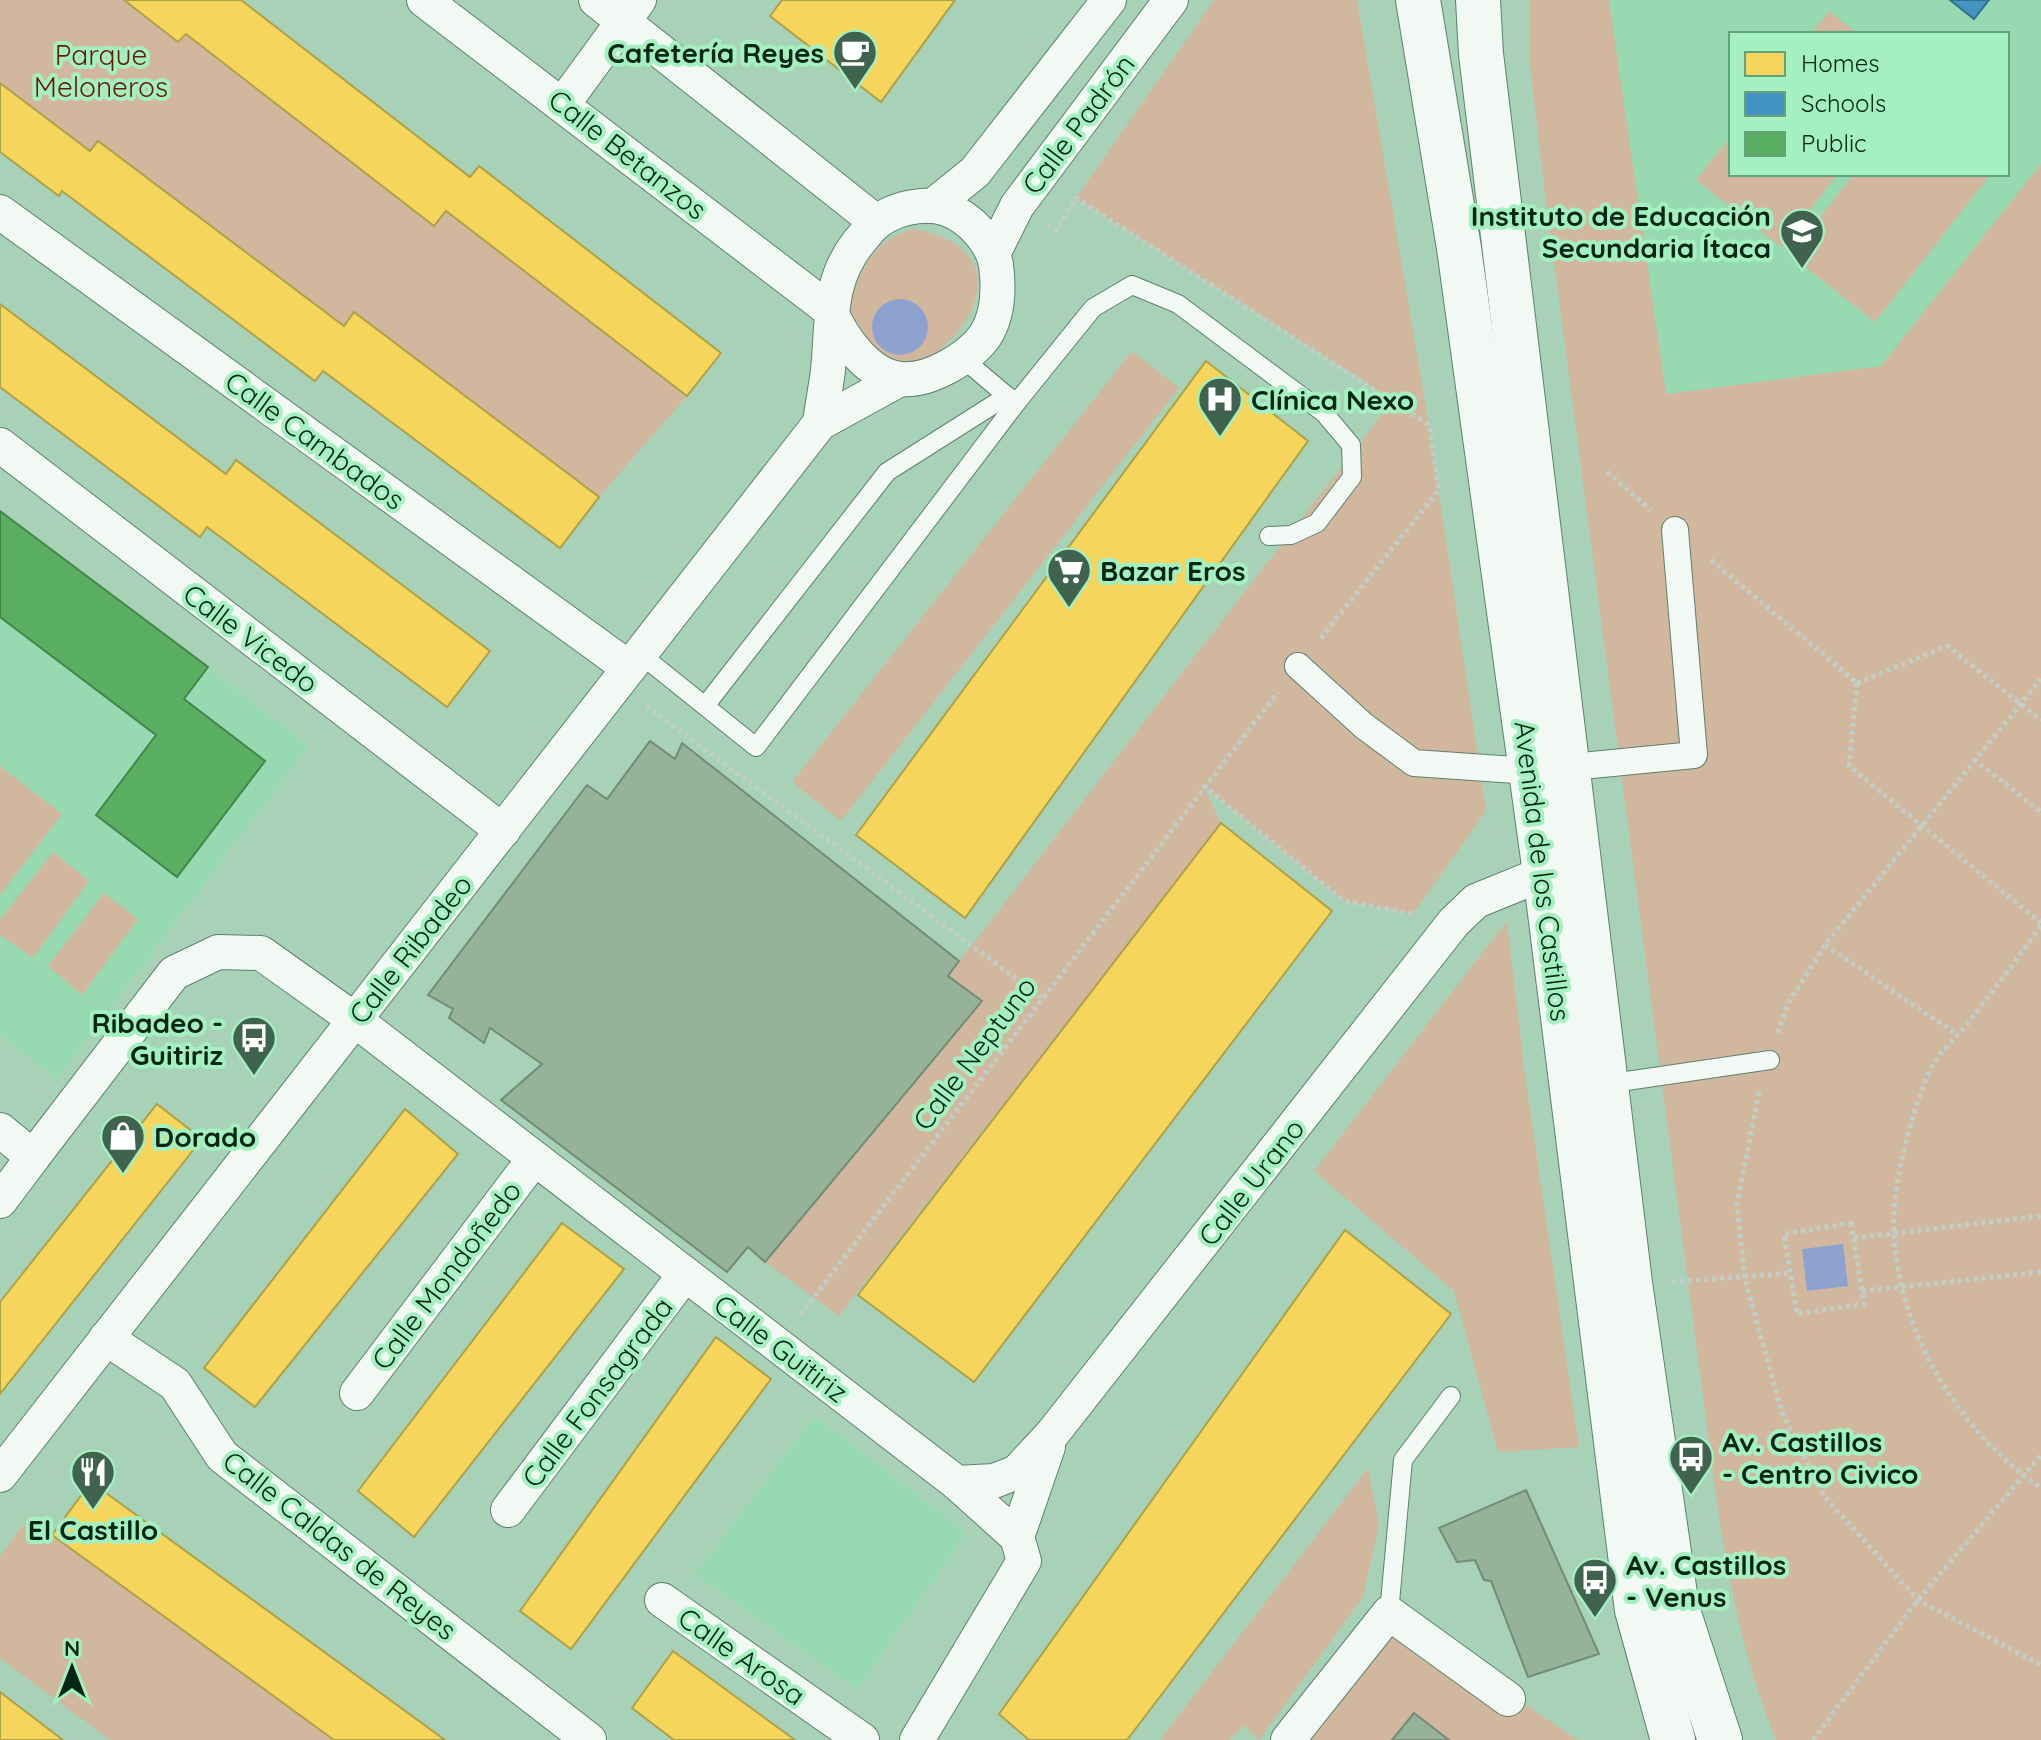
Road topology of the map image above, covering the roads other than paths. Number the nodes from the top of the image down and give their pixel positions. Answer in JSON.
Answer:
{"nodes":[{"id":1,"x":424,"y":0,"type":"edge"},
{"id":2,"x":596,"y":0,"type":"edge"},
{"id":3,"x":1109,"y":0,"type":"edge"},
{"id":4,"x":1171,"y":0,"type":"edge"},
{"id":5,"x":1418,"y":0,"type":"edge"},
{"id":6,"x":1478,"y":0,"type":"edge"},
{"id":7,"x":631,"y":10,"type":"edge"},
{"id":8,"x":563,"y":104,"type":"junction"},
{"id":9,"x":934,"y":205,"type":"junction"},
{"id":10,"x":0,"y":212,"type":"edge"},
{"id":11,"x":875,"y":221,"type":"junction"},
{"id":12,"x":994,"y":252,"type":"junction"},
{"id":13,"x":830,"y":310,"type":"junction"},
{"id":14,"x":961,"y":357,"type":"junction"},
{"id":15,"x":900,"y":379,"type":"junction"},
{"id":16,"x":1012,"y":399,"type":"junction"},
{"id":17,"x":820,"y":423,"type":"junction"},
{"id":18,"x":0,"y":445,"type":"edge"},
{"id":19,"x":1675,"y":530,"type":"road end"},
{"id":20,"x":1269,"y":536,"type":"dead end"},
{"id":21,"x":634,"y":661,"type":"junction"},
{"id":22,"x":1298,"y":666,"type":"road end"},
{"id":23,"x":705,"y":706,"type":"junction"},
{"id":24,"x":1549,"y":769,"type":"junction"},
{"id":25,"x":503,"y":831,"type":"junction"},
{"id":26,"x":1562,"y":871,"type":"junction"},
{"id":27,"x":355,"y":1020,"type":"junction"},
{"id":28,"x":1770,"y":1060,"type":"road end"},
{"id":29,"x":1604,"y":1084,"type":"junction"},
{"id":30,"x":0,"y":1130,"type":"edge"},
{"id":31,"x":33,"y":1157,"type":"junction"},
{"id":32,"x":534,"y":1159,"type":"junction"},
{"id":33,"x":0,"y":1201,"type":"edge"},
{"id":34,"x":685,"y":1274,"type":"junction"},
{"id":35,"x":106,"y":1338,"type":"junction"},
{"id":36,"x":357,"y":1393,"type":"dead end"},
{"id":37,"x":1451,"y":1396,"type":"dead end"},
{"id":38,"x":1053,"y":1433,"type":"junction"},
{"id":39,"x":0,"y":1475,"type":"edge"},
{"id":40,"x":957,"y":1483,"type":"junction"},
{"id":41,"x":508,"y":1510,"type":"dead end"},
{"id":42,"x":1017,"y":1537,"type":"junction"},
{"id":43,"x":662,"y":1600,"type":"dead end"},
{"id":44,"x":1389,"y":1613,"type":"junction"},
{"id":45,"x":1508,"y":1699,"type":"dead end"},
{"id":46,"x":589,"y":1740,"type":"edge"},
{"id":47,"x":862,"y":1740,"type":"edge"},
{"id":48,"x":917,"y":1740,"type":"edge"},
{"id":49,"x":1288,"y":1740,"type":"edge"},
{"id":50,"x":1673,"y":1740,"type":"edge"},
{"id":51,"x":1720,"y":1740,"type":"edge"}],
"edges":[{"from":1,"to":8,"type":"street","name":"Calle Betanzos"},
{"from":2,"to":7,"type":"street"},
{"from":3,"to":9,"type":"street","name":"Calle Padrón"},
{"from":4,"to":12,"type":"street","name":"Calle Padrón"},
{"from":5,"to":24,"type":"street","name":"Avenida de los Castillos"},
{"from":6,"to":24,"type":"street","name":"Avenida de los Castillos"},
{"from":7,"to":8,"type":"street"},
{"from":7,"to":11,"type":"street"},
{"from":8,"to":13,"type":"street","name":"Calle Betanzos"},
{"from":9,"to":11,"type":"street"},
{"from":9,"to":12,"type":"street"},
{"from":10,"to":21,"type":"street","name":"Calle Cambados"},
{"from":11,"to":13,"type":"street"},
{"from":12,"to":14,"type":"street"},
{"from":13,"to":15,"type":"street"},
{"from":13,"to":17,"type":"street","name":"Calle Ribadeo"},
{"from":14,"to":15,"type":"street"},
{"from":14,"to":16,"type":"lane"},
{"from":15,"to":17,"type":"street","name":"Calle Ribadeo"},
{"from":16,"to":20,"type":"lane"},
{"from":16,"to":23,"type":"lane"},
{"from":16,"to":23,"type":"lane"},
{"from":17,"to":21,"type":"street","name":"Calle Ribadeo"},
{"from":18,"to":25,"type":"street","name":"Calle Vicedo"},
{"from":19,"to":24,"type":"street"},
{"from":21,"to":23,"type":"lane"},
{"from":21,"to":25,"type":"street","name":"Calle Ribadeo"},
{"from":22,"to":24,"type":"street"},
{"from":24,"to":26,"type":"street","name":"Avenida de los Castillos"},
{"from":25,"to":27,"type":"street","name":"Calle Ribadeo"},
{"from":26,"to":29,"type":"street","name":"Avenida de los Castillos"},
{"from":26,"to":38,"type":"street","name":"Calle Urano"},
{"from":26,"to":50,"type":"street","name":"Avenida de los Castillos"},
{"from":27,"to":31,"type":"street","name":"Calle Guitiriz"},
{"from":27,"to":32,"type":"street","name":"Calle Guitiriz"},
{"from":27,"to":35,"type":"street","name":"Calle Ribadeo"},
{"from":28,"to":29,"type":"lane"},
{"from":29,"to":51,"type":"street","name":"Avenida de los Castillos"},
{"from":30,"to":31,"type":"street"},
{"from":31,"to":33,"type":"street","name":"Calle Guitiriz"},
{"from":32,"to":34,"type":"street","name":"Calle Guitiriz"},
{"from":32,"to":36,"type":"street","name":"Calle Mondoñedo"},
{"from":34,"to":40,"type":"street","name":"Calle Guitiriz"},
{"from":34,"to":41,"type":"street","name":"Calle Fonsagrada"},
{"from":35,"to":39,"type":"street","name":"Calle Ribadeo"},
{"from":35,"to":46,"type":"street","name":"Calle Caldas de Reyes"},
{"from":37,"to":44,"type":"lane"},
{"from":38,"to":40,"type":"street","name":"Calle Urano"},
{"from":38,"to":42,"type":"street"},
{"from":40,"to":42,"type":"street","name":"Calle Guitiriz"},
{"from":42,"to":48,"type":"street"},
{"from":43,"to":47,"type":"street","name":"Calle Arosa"},
{"from":44,"to":45,"type":"street"},
{"from":44,"to":49,"type":"street"}]}
